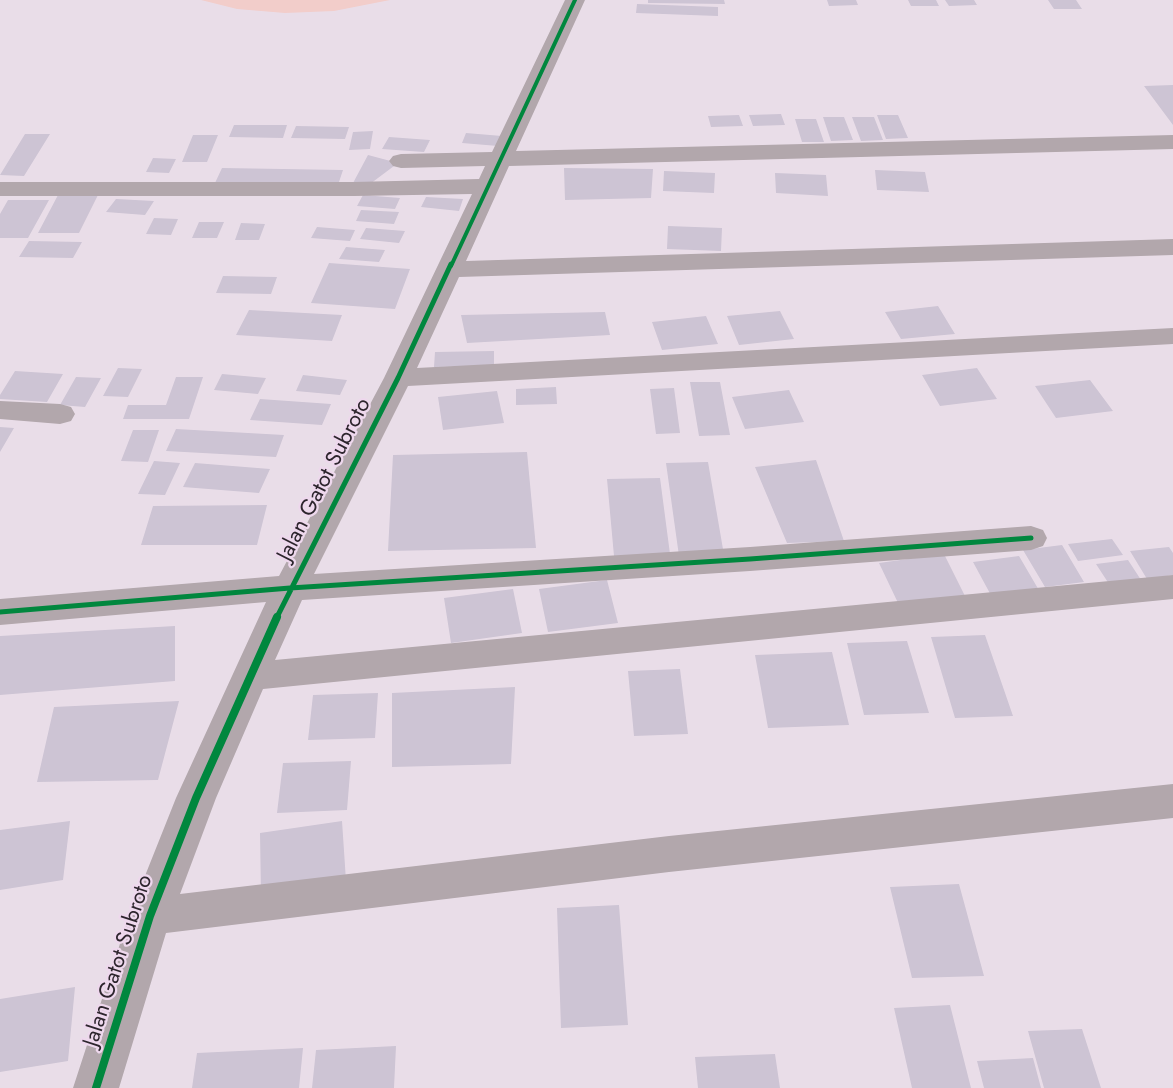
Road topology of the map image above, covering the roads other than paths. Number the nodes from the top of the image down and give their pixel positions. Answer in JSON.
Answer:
{"nodes":[{"id":1,"x":575,"y":0,"type":"edge"},
{"id":2,"x":1173,"y":142,"type":"edge"},
{"id":3,"x":401,"y":161,"type":"dead end"},
{"id":4,"x":493,"y":173,"type":"junction"},
{"id":5,"x":0,"y":189,"type":"edge"},
{"id":6,"x":1173,"y":247,"type":"edge"},
{"id":7,"x":449,"y":269,"type":"junction"},
{"id":8,"x":1173,"y":336,"type":"edge"},
{"id":9,"x":398,"y":378,"type":"junction"},
{"id":10,"x":0,"y":410,"type":"edge"},
{"id":11,"x":60,"y":414,"type":"dead end"},
{"id":12,"x":1031,"y":538,"type":"dead end"},
{"id":13,"x":1173,"y":587,"type":"edge"},
{"id":14,"x":290,"y":588,"type":"junction"},
{"id":15,"x":0,"y":612,"type":"edge"},
{"id":16,"x":250,"y":676,"type":"junction"},
{"id":17,"x":1173,"y":801,"type":"edge"},
{"id":18,"x":150,"y":916,"type":"junction"},
{"id":19,"x":96,"y":1088,"type":"edge"}],
"edges":[{"from":1,"to":4,"type":"street","name":"Jalan Gatot Subroto"},
{"from":2,"to":4,"type":"street"},
{"from":3,"to":4,"type":"street"},
{"from":4,"to":5,"type":"street"},
{"from":4,"to":7,"type":"street","name":"Jalan Gatot Subroto"},
{"from":6,"to":7,"type":"street"},
{"from":7,"to":9,"type":"street","name":"Jalan Gatot Subroto"},
{"from":8,"to":9,"type":"street"},
{"from":9,"to":14,"type":"street","name":"Jalan Gatot Subroto"},
{"from":10,"to":11,"type":"street"},
{"from":12,"to":14,"type":"street"},
{"from":13,"to":16,"type":"street"},
{"from":14,"to":15,"type":"street"},
{"from":14,"to":16,"type":"street","name":"Jalan Gatot Subroto"},
{"from":16,"to":18,"type":"street","name":"Jalan Gatot Subroto"},
{"from":17,"to":18,"type":"street"},
{"from":18,"to":19,"type":"street","name":"Jalan Gatot Subroto"}]}
